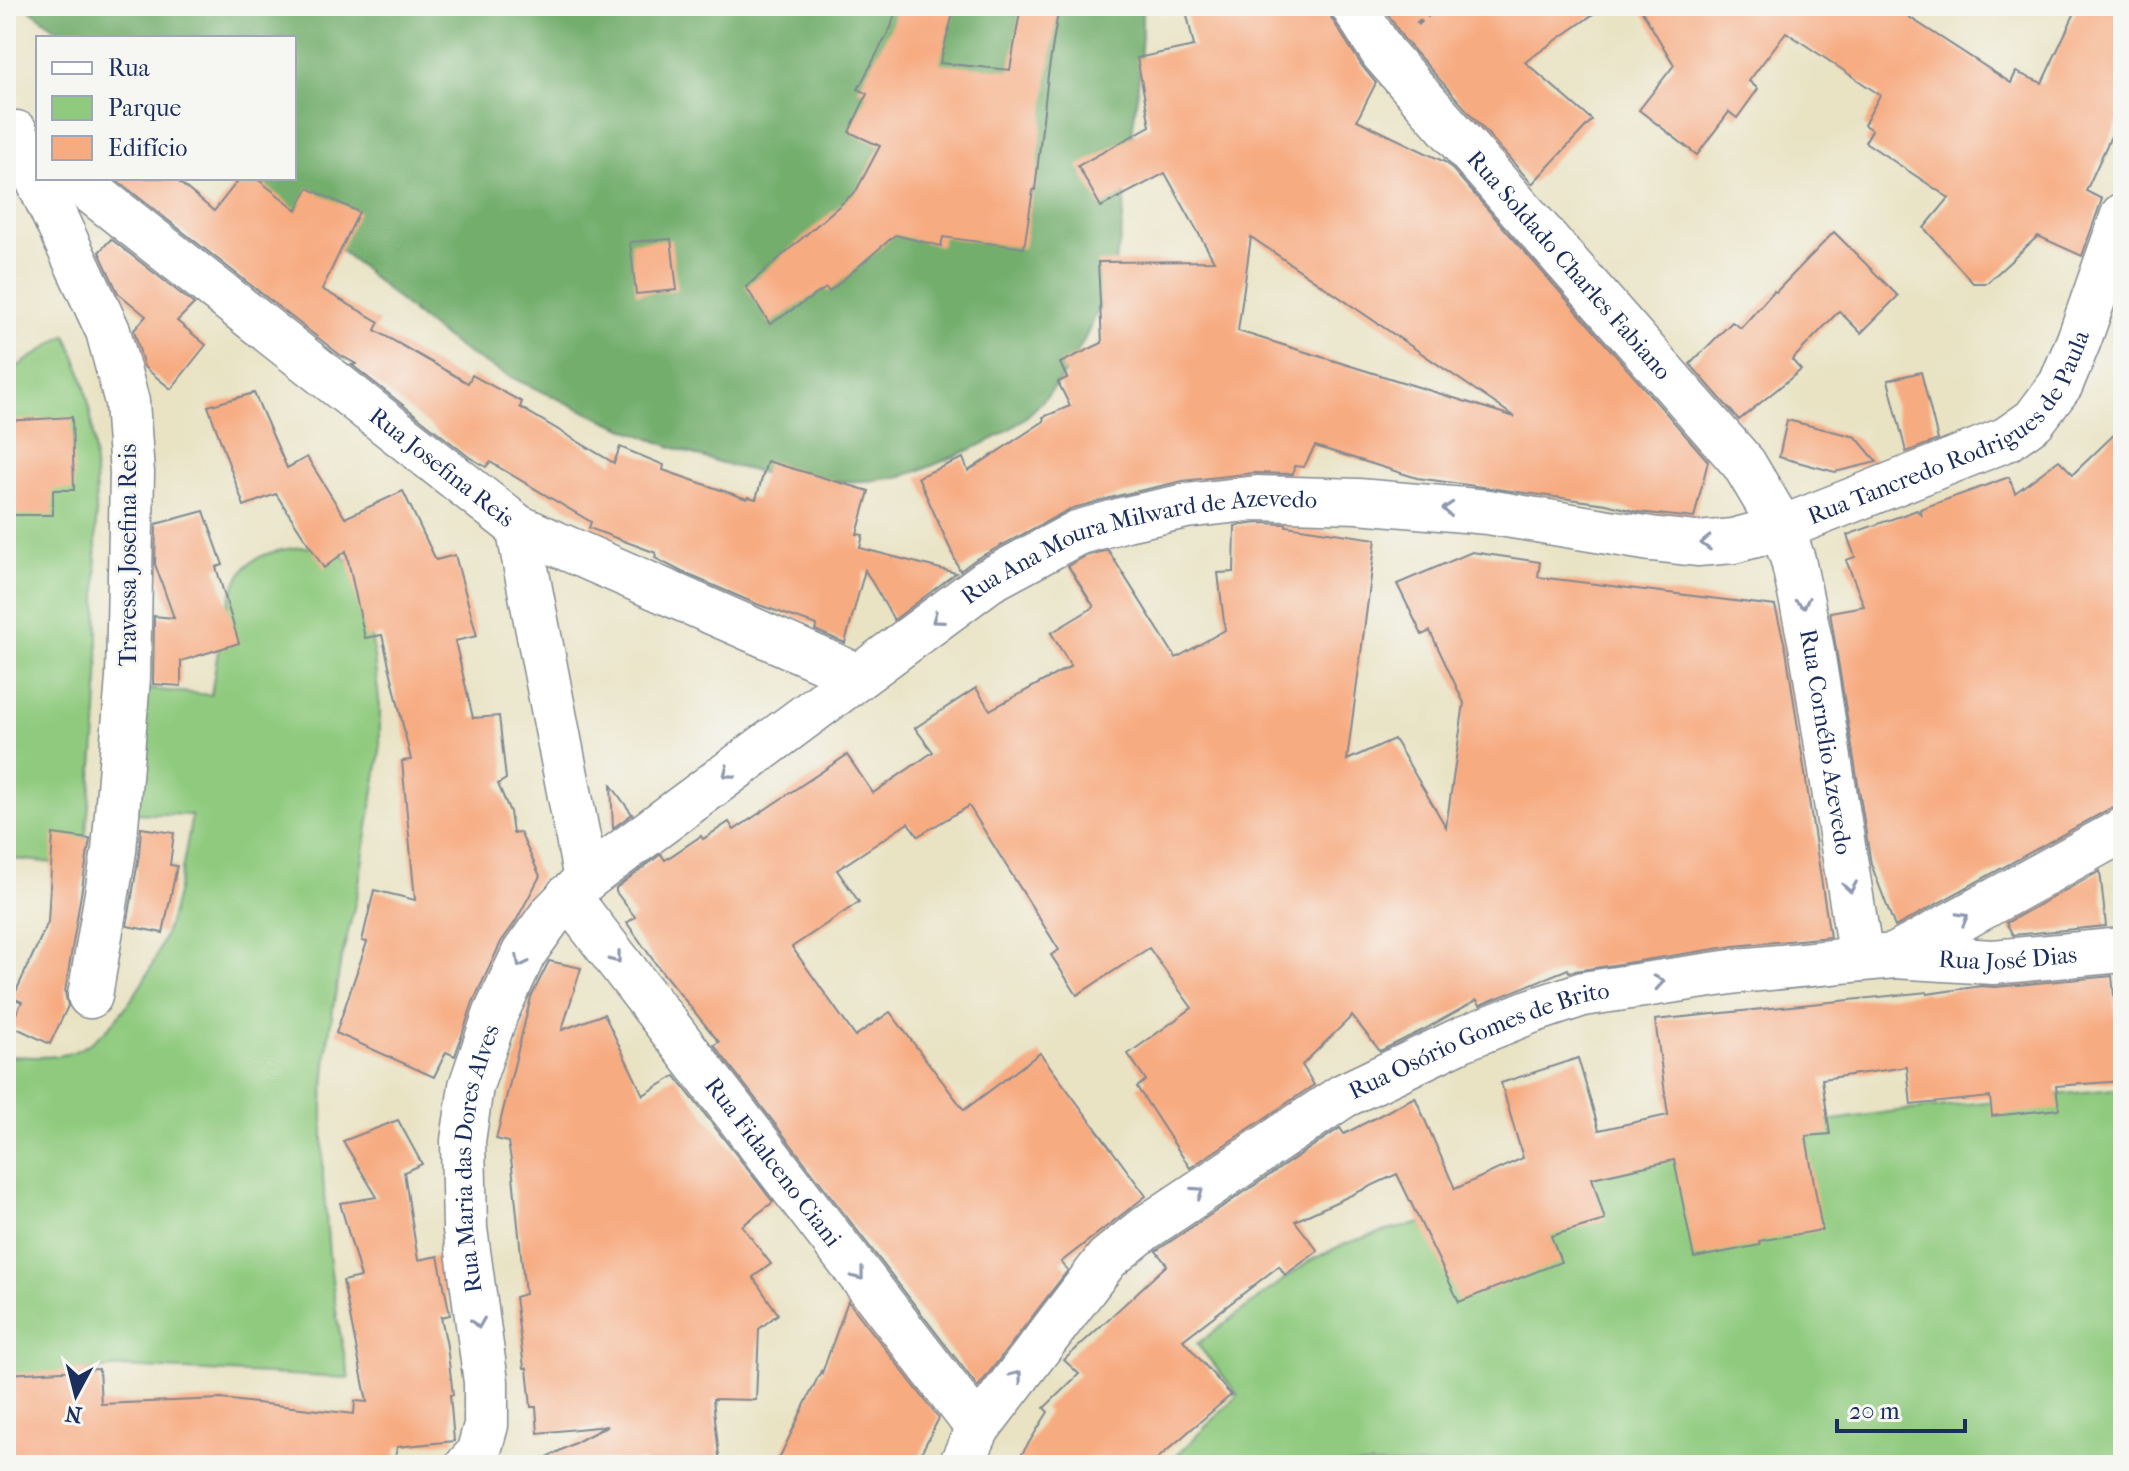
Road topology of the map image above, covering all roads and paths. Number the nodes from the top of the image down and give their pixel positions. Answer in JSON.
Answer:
{"nodes":[{"id":1,"x":1353,"y":6,"type":"edge"},
{"id":2,"x":20,"y":136,"type":"edge"},
{"id":3,"x":36,"y":171,"type":"edge"},
{"id":4,"x":40,"y":180,"type":"edge"},
{"id":5,"x":77,"y":180,"type":"edge"},
{"id":6,"x":2123,"y":215,"type":"edge"},
{"id":7,"x":518,"y":527,"type":"junction"},
{"id":8,"x":1782,"y":528,"type":"junction"},
{"id":9,"x":858,"y":676,"type":"junction"},
{"id":10,"x":2123,"y":830,"type":"edge"},
{"id":11,"x":577,"y":888,"type":"junction"},
{"id":12,"x":2123,"y":950,"type":"edge"},
{"id":13,"x":1877,"y":958,"type":"junction"},
{"id":14,"x":90,"y":996,"type":"dead end"},
{"id":15,"x":970,"y":1446,"type":"edge"},
{"id":16,"x":468,"y":1465,"type":"edge"}],
"edges":[{"from":1,"to":8,"type":"street","name":"Rua Soldado Charles Fabiano"},
{"from":2,"to":3,"type":"street","name":"Travessa Josefina Reis"},
{"from":4,"to":14,"type":"street","name":"Travessa Josefina Reis"},
{"from":5,"to":7,"type":"street","name":"Rua Josefina Reis"},
{"from":6,"to":8,"type":"street","name":"Rua Tancredo Rodrigues de Paula"},
{"from":7,"to":9,"type":"street","name":"Rua Josefina Reis"},
{"from":7,"to":11,"type":"street"},
{"from":8,"to":9,"type":"street","name":"Rua Ana Moura Milward de Azevedo","one_way":true},
{"from":8,"to":13,"type":"street","name":"Rua Cornélio Azevedo","one_way":true},
{"from":9,"to":11,"type":"street","name":"Rua Ana Moura Milward de Azevedo","one_way":true},
{"from":13,"to":10,"type":"street","name":"Rua Osório Gomes de Brito","one_way":true},
{"from":11,"to":15,"type":"street","name":"Rua Fidalceno Ciani","one_way":true},
{"from":11,"to":16,"type":"street","name":"Rua Maria das Dores Alves","one_way":true},
{"from":12,"to":13,"type":"street","name":"Rua José Dias"},
{"from":15,"to":13,"type":"street","name":"Rua Osório Gomes de Brito","one_way":true}]}
